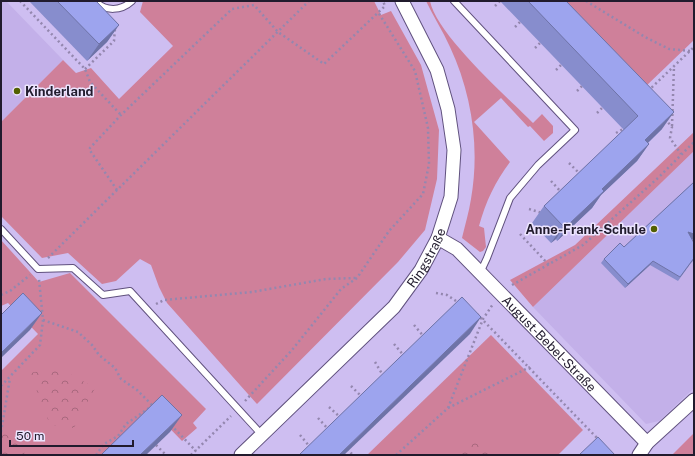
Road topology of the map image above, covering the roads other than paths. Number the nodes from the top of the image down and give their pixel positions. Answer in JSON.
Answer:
{"nodes":[{"id":1,"x":95,"y":1,"type":"edge"},
{"id":2,"x":132,"y":1,"type":"edge"},
{"id":3,"x":402,"y":1,"type":"edge"},
{"id":4,"x":454,"y":1,"type":"edge"},
{"id":5,"x":1,"y":229,"type":"edge"},
{"id":6,"x":438,"y":238,"type":"junction"},
{"id":7,"x":480,"y":273,"type":"junction"},
{"id":8,"x":694,"y":400,"type":"edge"},
{"id":9,"x":262,"y":435,"type":"junction"},
{"id":10,"x":647,"y":443,"type":"junction"},
{"id":11,"x":242,"y":455,"type":"edge"},
{"id":12,"x":639,"y":455,"type":"edge"}],
"edges":[{"from":1,"to":2,"type":"lane"},
{"from":3,"to":6,"type":"street","name":"Ringstraße"},
{"from":4,"to":7,"type":"lane"},
{"from":5,"to":9,"type":"lane"},
{"from":6,"to":7,"type":"street","name":"August-Bebel-Straße"},
{"from":6,"to":9,"type":"street","name":"Ringstraße"},
{"from":7,"to":10,"type":"street","name":"August-Bebel-Straße"},
{"from":8,"to":10,"type":"street"},
{"from":9,"to":11,"type":"street","name":"Ringstraße"},
{"from":10,"to":12,"type":"street"}]}
